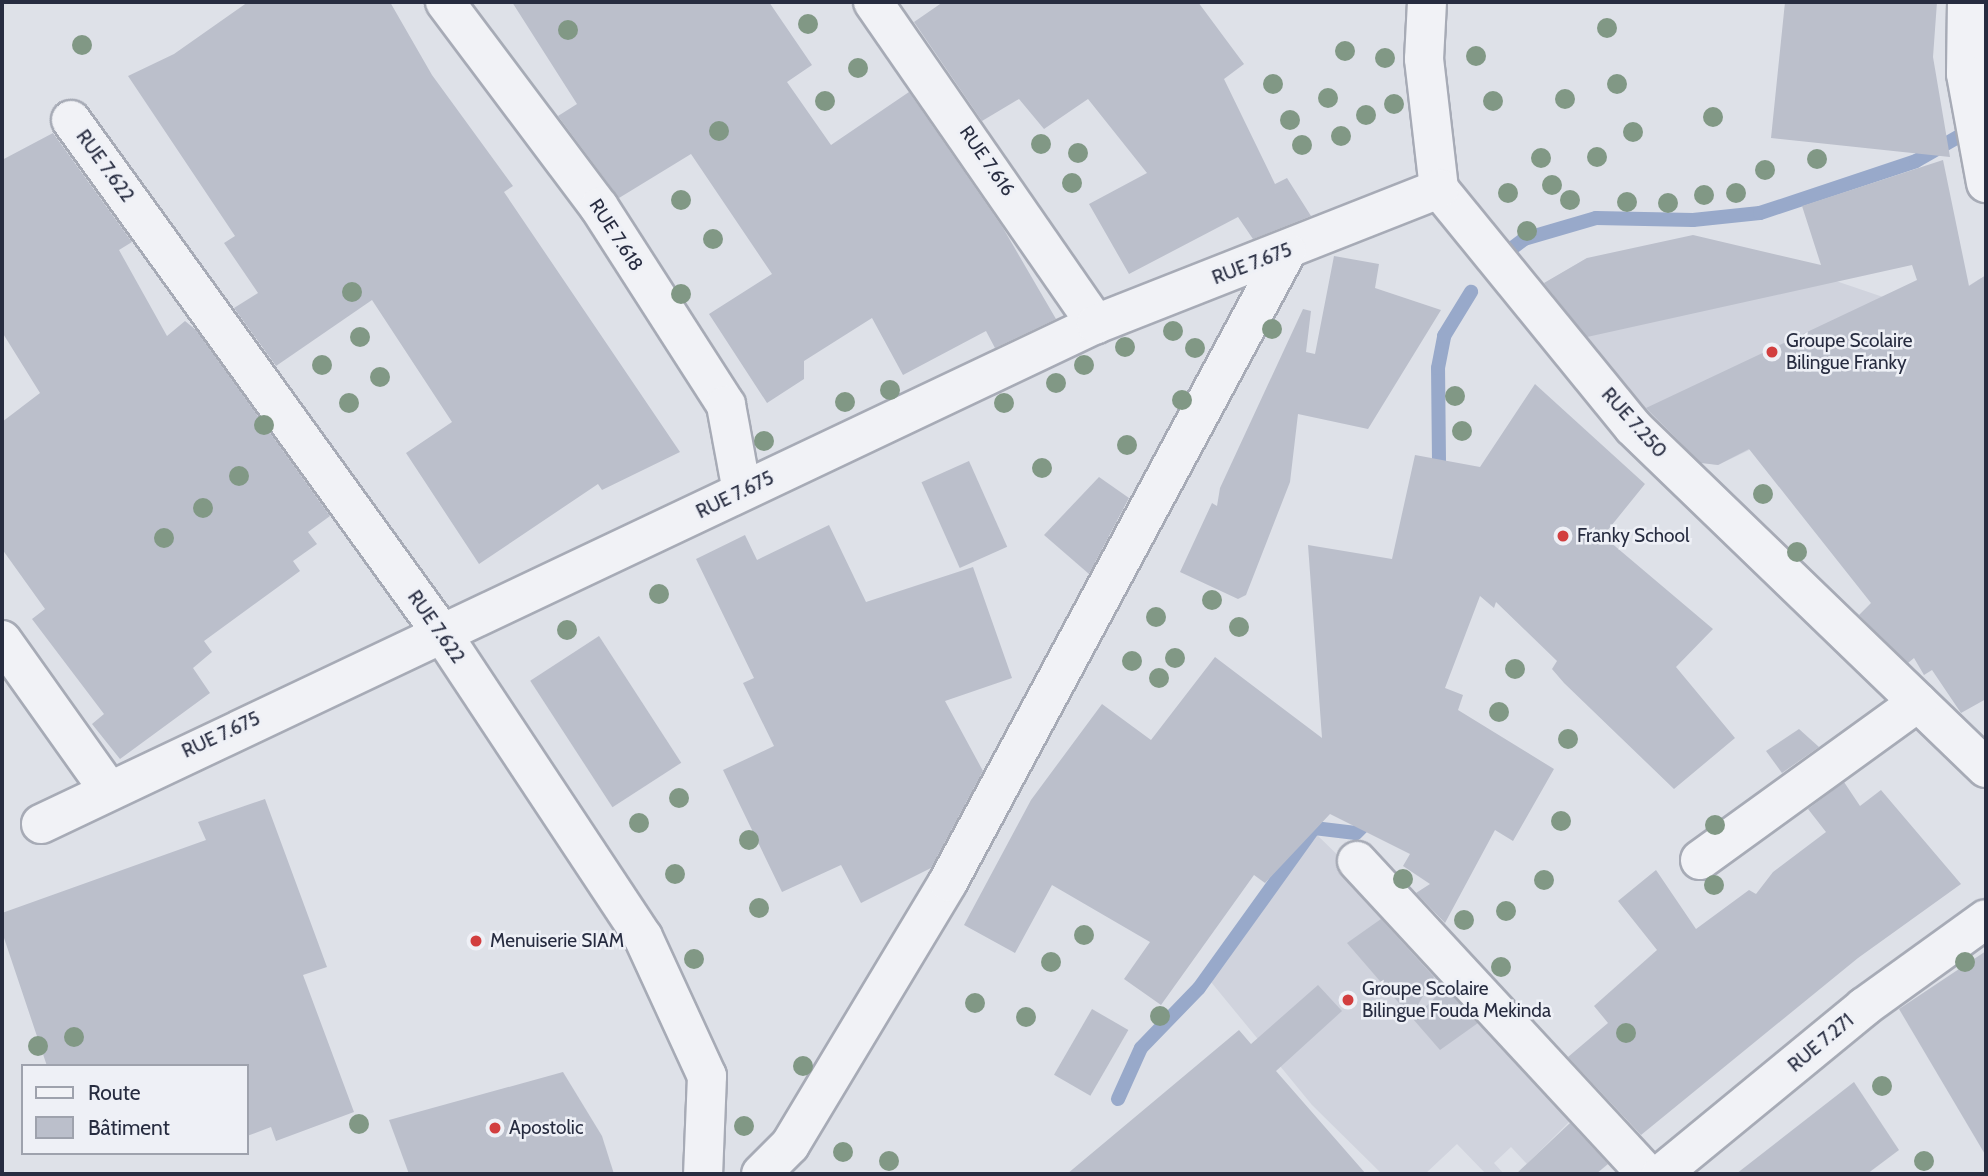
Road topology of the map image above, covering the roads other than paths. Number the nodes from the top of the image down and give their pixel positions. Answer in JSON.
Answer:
{"nodes":[{"id":1,"x":445,"y":2,"type":"edge"},
{"id":2,"x":873,"y":2,"type":"edge"},
{"id":3,"x":1427,"y":2,"type":"edge"},
{"id":4,"x":1967,"y":2,"type":"edge"},
{"id":5,"x":71,"y":120,"type":"dead end"},
{"id":6,"x":1986,"y":183,"type":"edge"},
{"id":7,"x":1439,"y":188,"type":"junction"},
{"id":8,"x":1287,"y":251,"type":"junction"},
{"id":9,"x":1096,"y":324,"type":"junction"},
{"id":10,"x":741,"y":491,"type":"junction"},
{"id":11,"x":443,"y":635,"type":"junction"},
{"id":12,"x":2,"y":640,"type":"edge"},
{"id":13,"x":1918,"y":702,"type":"junction"},
{"id":14,"x":1986,"y":768,"type":"edge"},
{"id":15,"x":107,"y":788,"type":"junction"},
{"id":16,"x":41,"y":824,"type":"dead end"},
{"id":17,"x":1700,"y":860,"type":"dead end"},
{"id":18,"x":1357,"y":861,"type":"dead end"},
{"id":19,"x":1986,"y":919,"type":"edge"},
{"id":20,"x":703,"y":1174,"type":"edge"},
{"id":21,"x":761,"y":1174,"type":"edge"},
{"id":22,"x":1647,"y":1174,"type":"edge"},
{"id":23,"x":1661,"y":1174,"type":"edge"}],
"edges":[{"from":1,"to":10,"type":"street","name":"RUE 7.618"},
{"from":2,"to":9,"type":"street","name":"RUE 7.616"},
{"from":3,"to":7,"type":"street"},
{"from":4,"to":6,"type":"street"},
{"from":5,"to":11,"type":"street","name":"RUE 7.622"},
{"from":7,"to":8,"type":"street","name":"RUE 7.675"},
{"from":7,"to":13,"type":"street","name":"RUE 7.250"},
{"from":8,"to":9,"type":"street","name":"RUE 7.675"},
{"from":8,"to":21,"type":"street"},
{"from":9,"to":10,"type":"street","name":"RUE 7.675"},
{"from":10,"to":11,"type":"street","name":"RUE 7.675"},
{"from":11,"to":15,"type":"street","name":"RUE 7.675"},
{"from":11,"to":20,"type":"street","name":"RUE 7.622"},
{"from":12,"to":15,"type":"street"},
{"from":13,"to":14,"type":"street","name":"RUE 7.250"},
{"from":13,"to":17,"type":"street"},
{"from":15,"to":16,"type":"street","name":"RUE 7.675"},
{"from":18,"to":22,"type":"street"},
{"from":19,"to":23,"type":"street","name":"RUE 7.271"}]}
